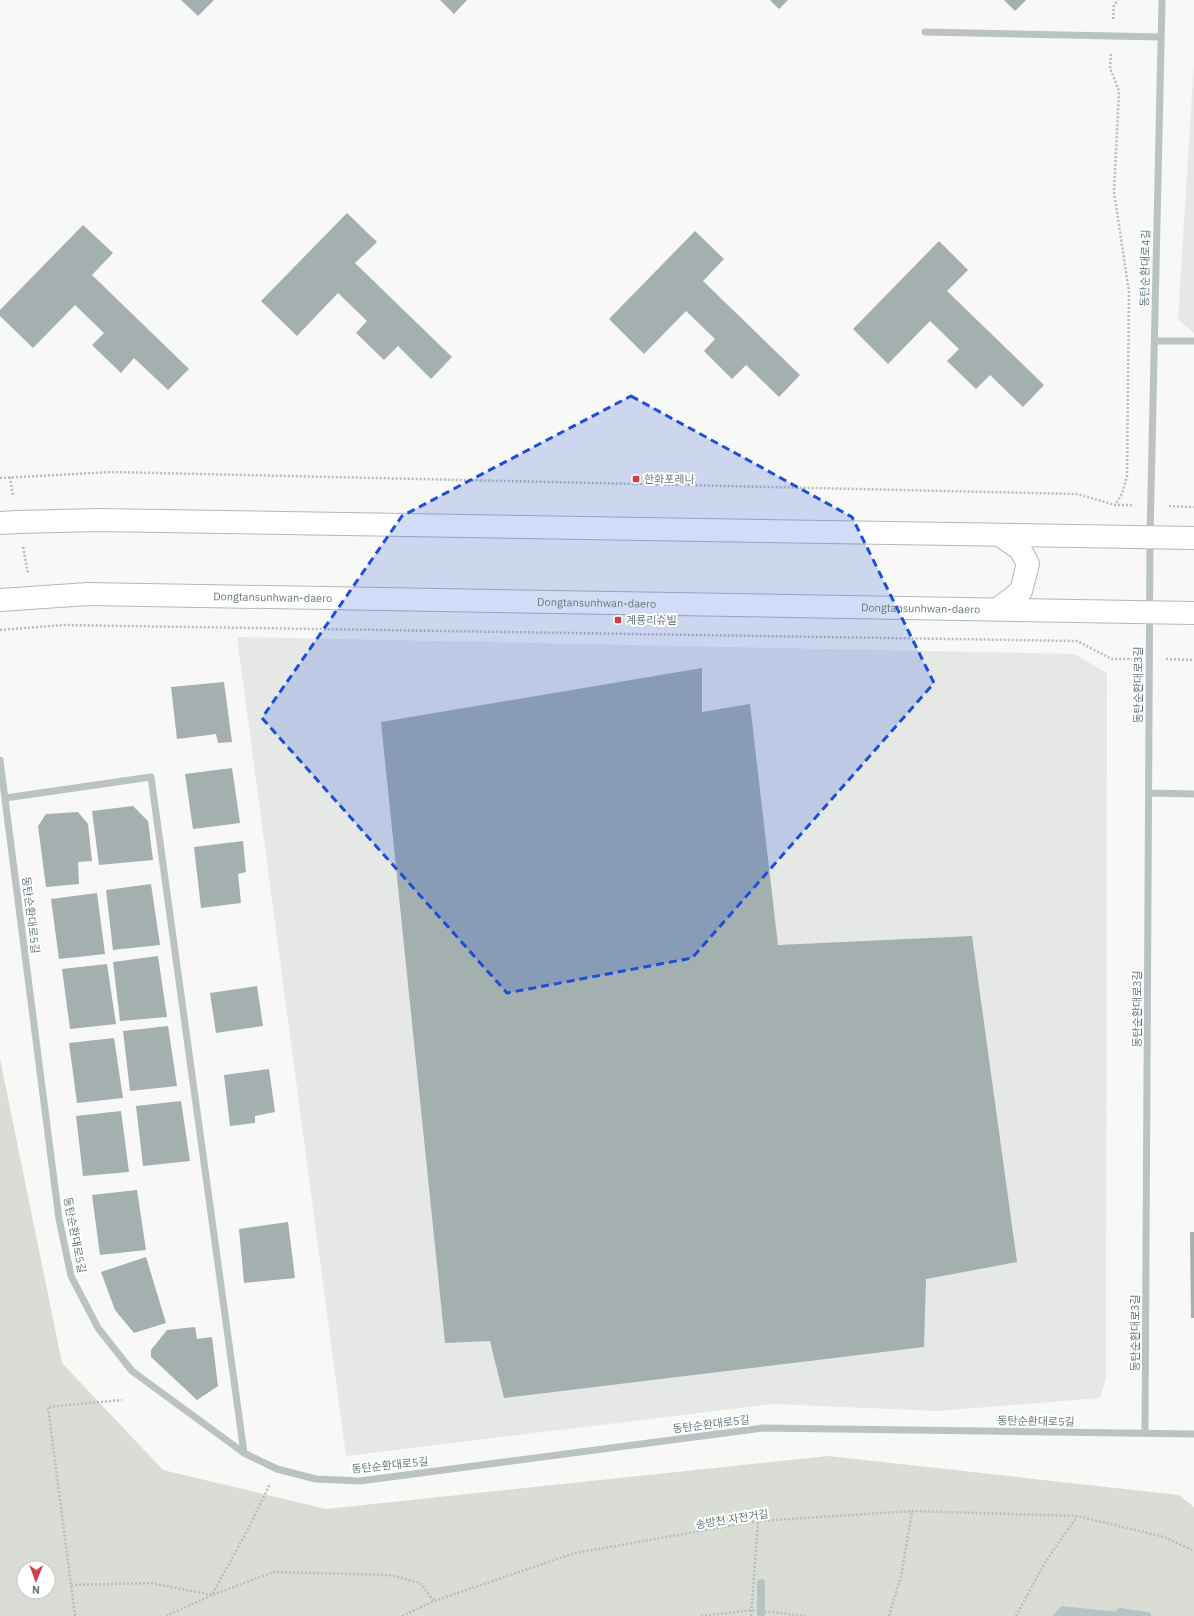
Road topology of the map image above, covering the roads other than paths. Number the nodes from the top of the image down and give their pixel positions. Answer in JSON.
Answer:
{"nodes":[{"id":1,"x":1162,"y":0,"type":"edge"},
{"id":2,"x":926,"y":32,"type":"dead end"},
{"id":3,"x":1161,"y":37,"type":"junction"},
{"id":4,"x":1155,"y":341,"type":"junction"},
{"id":5,"x":1194,"y":341,"type":"edge"},
{"id":6,"x":9,"y":522,"type":"edge"},
{"id":7,"x":1001,"y":536,"type":"junction"},
{"id":8,"x":1150,"y":537,"type":"junction"},
{"id":9,"x":1194,"y":538,"type":"edge"},
{"id":10,"x":0,"y":600,"type":"edge"},
{"id":11,"x":998,"y":609,"type":"junction"},
{"id":12,"x":1150,"y":612,"type":"junction"},
{"id":13,"x":1194,"y":612,"type":"edge"},
{"id":14,"x":0,"y":760,"type":"edge"},
{"id":15,"x":1149,"y":793,"type":"junction"},
{"id":16,"x":1194,"y":794,"type":"edge"},
{"id":17,"x":5,"y":798,"type":"junction"},
{"id":18,"x":1145,"y":1433,"type":"junction"},
{"id":19,"x":1194,"y":1434,"type":"edge"},
{"id":20,"x":244,"y":1453,"type":"junction"}],
"edges":[{"from":1,"to":3,"type":"street","name":"동탄순환대로4길"},
{"from":2,"to":3,"type":"street"},
{"from":3,"to":4,"type":"street","name":"동탄순환대로4길"},
{"from":4,"to":5,"type":"street"},
{"from":4,"to":8,"type":"street","name":"동탄순환대로4길"},
{"from":6,"to":7,"type":"main road"},
{"from":7,"to":8,"type":"main road"},
{"from":7,"to":11,"type":"main road"},
{"from":8,"to":9,"type":"main road"},
{"from":8,"to":12,"type":"street","name":"동탄순환대로3길"},
{"from":10,"to":11,"type":"main road","name":"Dongtansunhwan-daero"},
{"from":11,"to":12,"type":"main road","name":"Dongtansunhwan-daero"},
{"from":12,"to":13,"type":"main road","name":"Dongtansunhwan-daero"},
{"from":12,"to":15,"type":"street","name":"동탄순환대로3길"},
{"from":14,"to":17,"type":"street","name":"동탄순환대로5길"},
{"from":15,"to":16,"type":"street"},
{"from":15,"to":18,"type":"street","name":"동탄순환대로3길"},
{"from":17,"to":20,"type":"street","name":"동탄순환대로5길"},
{"from":17,"to":20,"type":"street"},
{"from":18,"to":19,"type":"street"},
{"from":18,"to":20,"type":"street","name":"동탄순환대로5길"}]}
